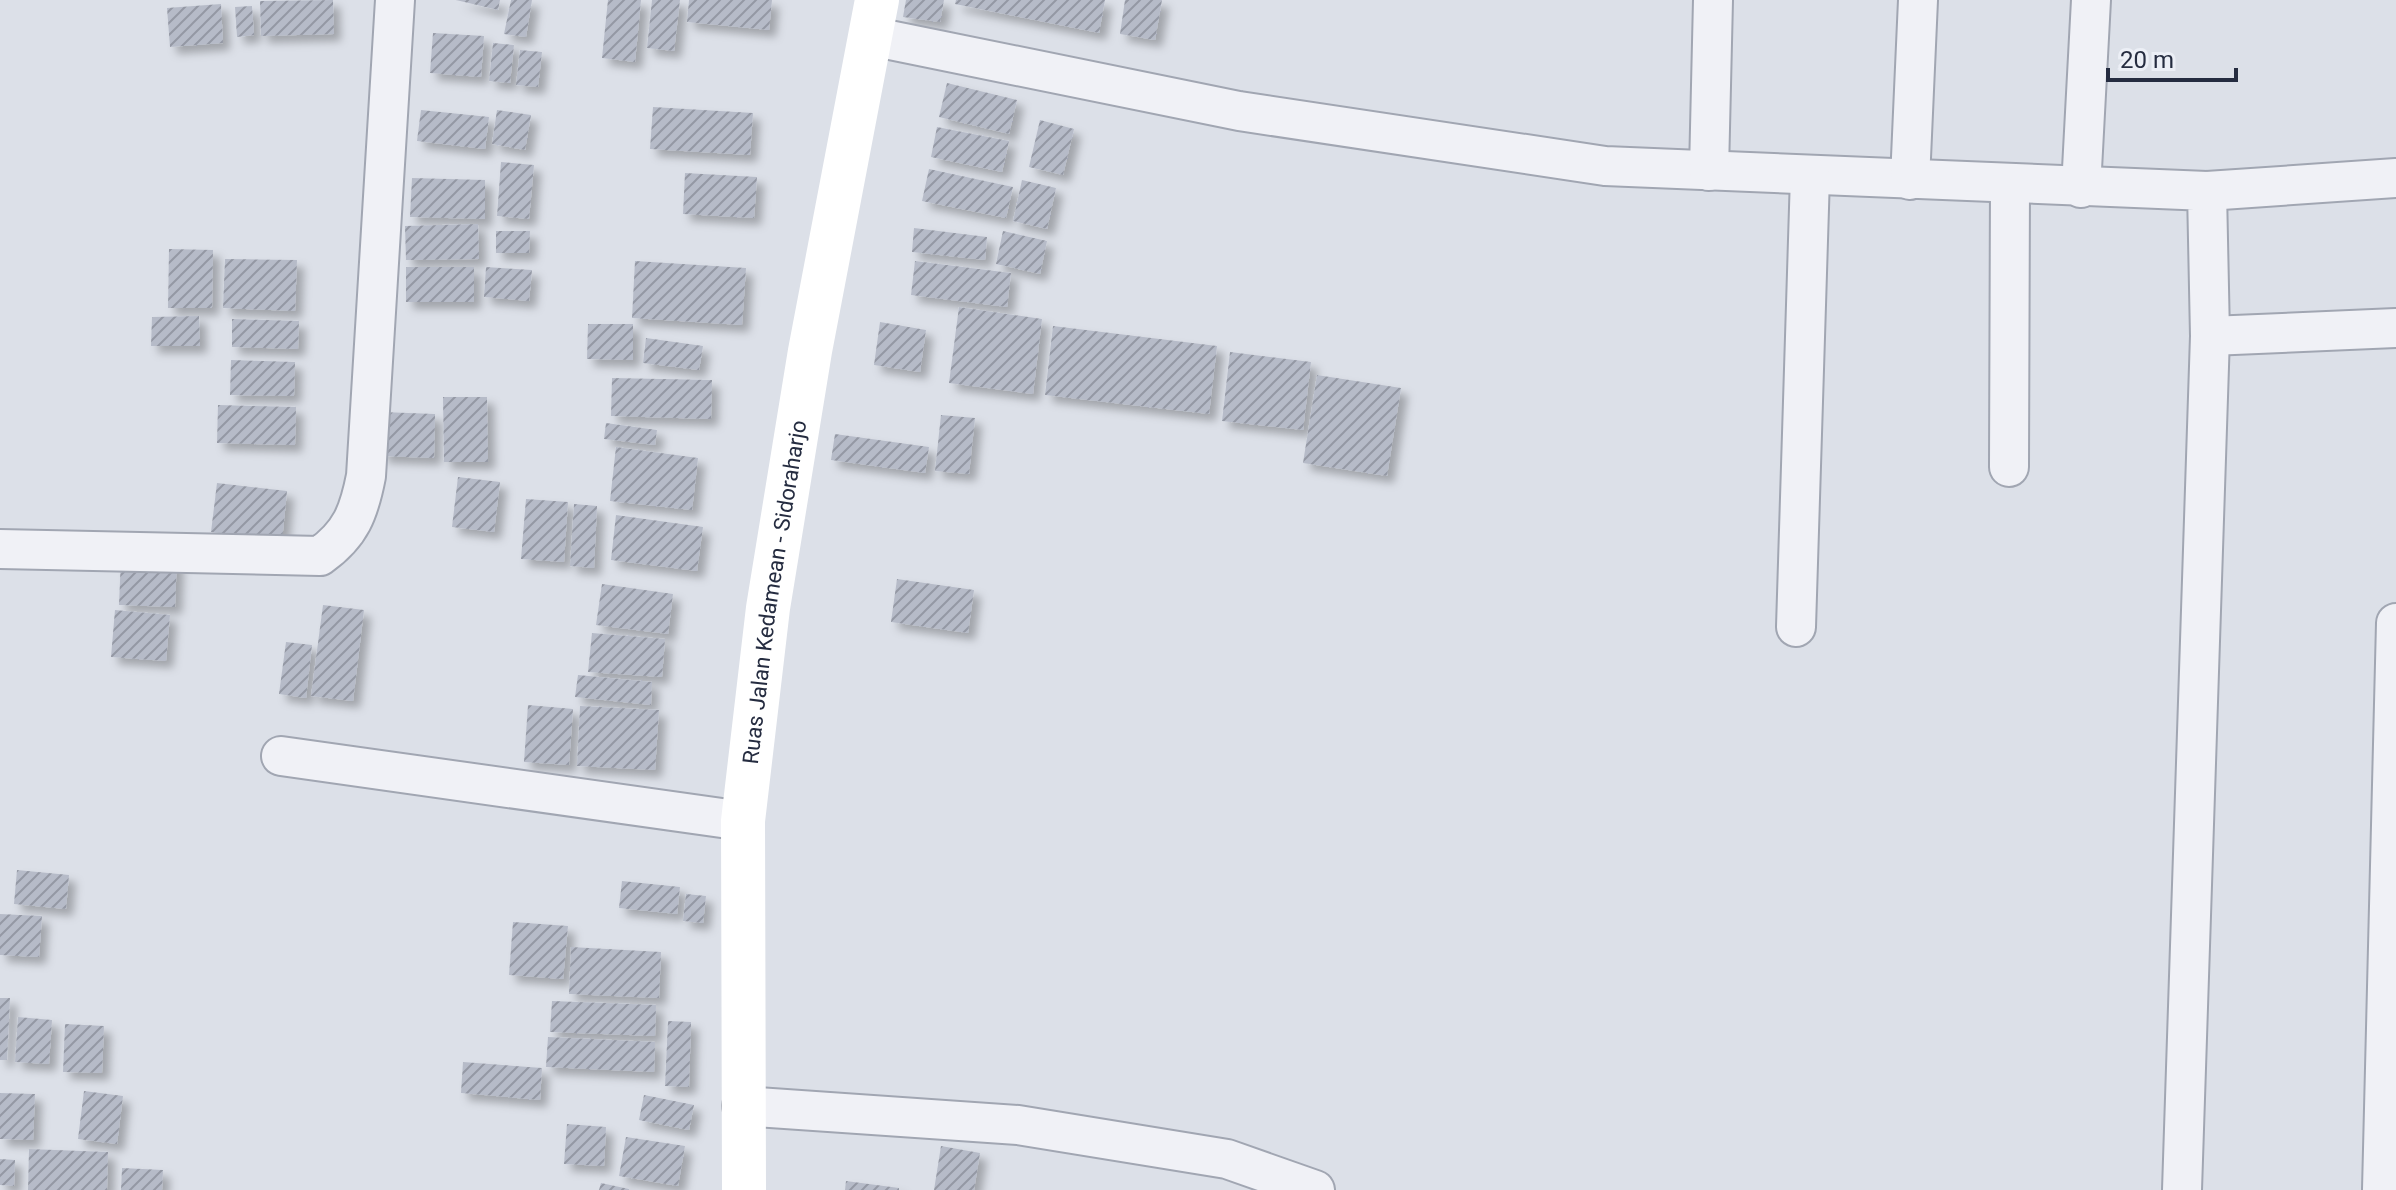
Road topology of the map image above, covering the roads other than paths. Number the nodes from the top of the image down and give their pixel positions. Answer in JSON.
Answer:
{"nodes":[{"id":1,"x":395,"y":0,"type":"edge"},
{"id":2,"x":1713,"y":0,"type":"edge"},
{"id":3,"x":1918,"y":0,"type":"edge"},
{"id":4,"x":2091,"y":0,"type":"edge"},
{"id":5,"x":873,"y":18,"type":"edge"},
{"id":6,"x":1709,"y":171,"type":"junction"},
{"id":7,"x":1810,"y":176,"type":"junction"},
{"id":8,"x":2396,"y":178,"type":"edge"},
{"id":9,"x":1910,"y":180,"type":"junction"},
{"id":10,"x":2010,"y":185,"type":"junction"},
{"id":11,"x":2081,"y":188,"type":"junction"},
{"id":12,"x":2207,"y":191,"type":"junction"},
{"id":13,"x":2396,"y":328,"type":"edge"},
{"id":14,"x":2210,"y":336,"type":"junction"},
{"id":15,"x":2009,"y":467,"type":"dead end"},
{"id":16,"x":0,"y":549,"type":"edge"},
{"id":17,"x":2396,"y":623,"type":"edge"},
{"id":18,"x":1796,"y":627,"type":"dead end"},
{"id":19,"x":281,"y":756,"type":"dead end"},
{"id":20,"x":743,"y":821,"type":"junction"},
{"id":21,"x":742,"y":1106,"type":"junction"},
{"id":22,"x":744,"y":1190,"type":"edge"},
{"id":23,"x":1315,"y":1190,"type":"edge"},
{"id":24,"x":2182,"y":1190,"type":"edge"},
{"id":25,"x":2382,"y":1190,"type":"edge"}],
"edges":[{"from":1,"to":16,"type":"street"},
{"from":2,"to":6,"type":"street"},
{"from":3,"to":9,"type":"street"},
{"from":4,"to":11,"type":"street"},
{"from":5,"to":6,"type":"street"},
{"from":5,"to":20,"type":"main road","name":"Ruas Jalan Kedamean - Sidoraharjo"},
{"from":6,"to":7,"type":"street"},
{"from":7,"to":9,"type":"street"},
{"from":7,"to":18,"type":"street"},
{"from":8,"to":12,"type":"street"},
{"from":9,"to":10,"type":"street"},
{"from":10,"to":11,"type":"street"},
{"from":10,"to":15,"type":"street"},
{"from":11,"to":12,"type":"street"},
{"from":12,"to":14,"type":"street"},
{"from":13,"to":14,"type":"street"},
{"from":14,"to":24,"type":"street"},
{"from":17,"to":25,"type":"street"},
{"from":19,"to":20,"type":"street"},
{"from":20,"to":21,"type":"main road","name":"Ruas Jalan Kedamean - Sidoraharjo"},
{"from":21,"to":22,"type":"main road","name":"Ruas Jalan Kedamean - Sidoraharjo"},
{"from":21,"to":23,"type":"street"}]}
